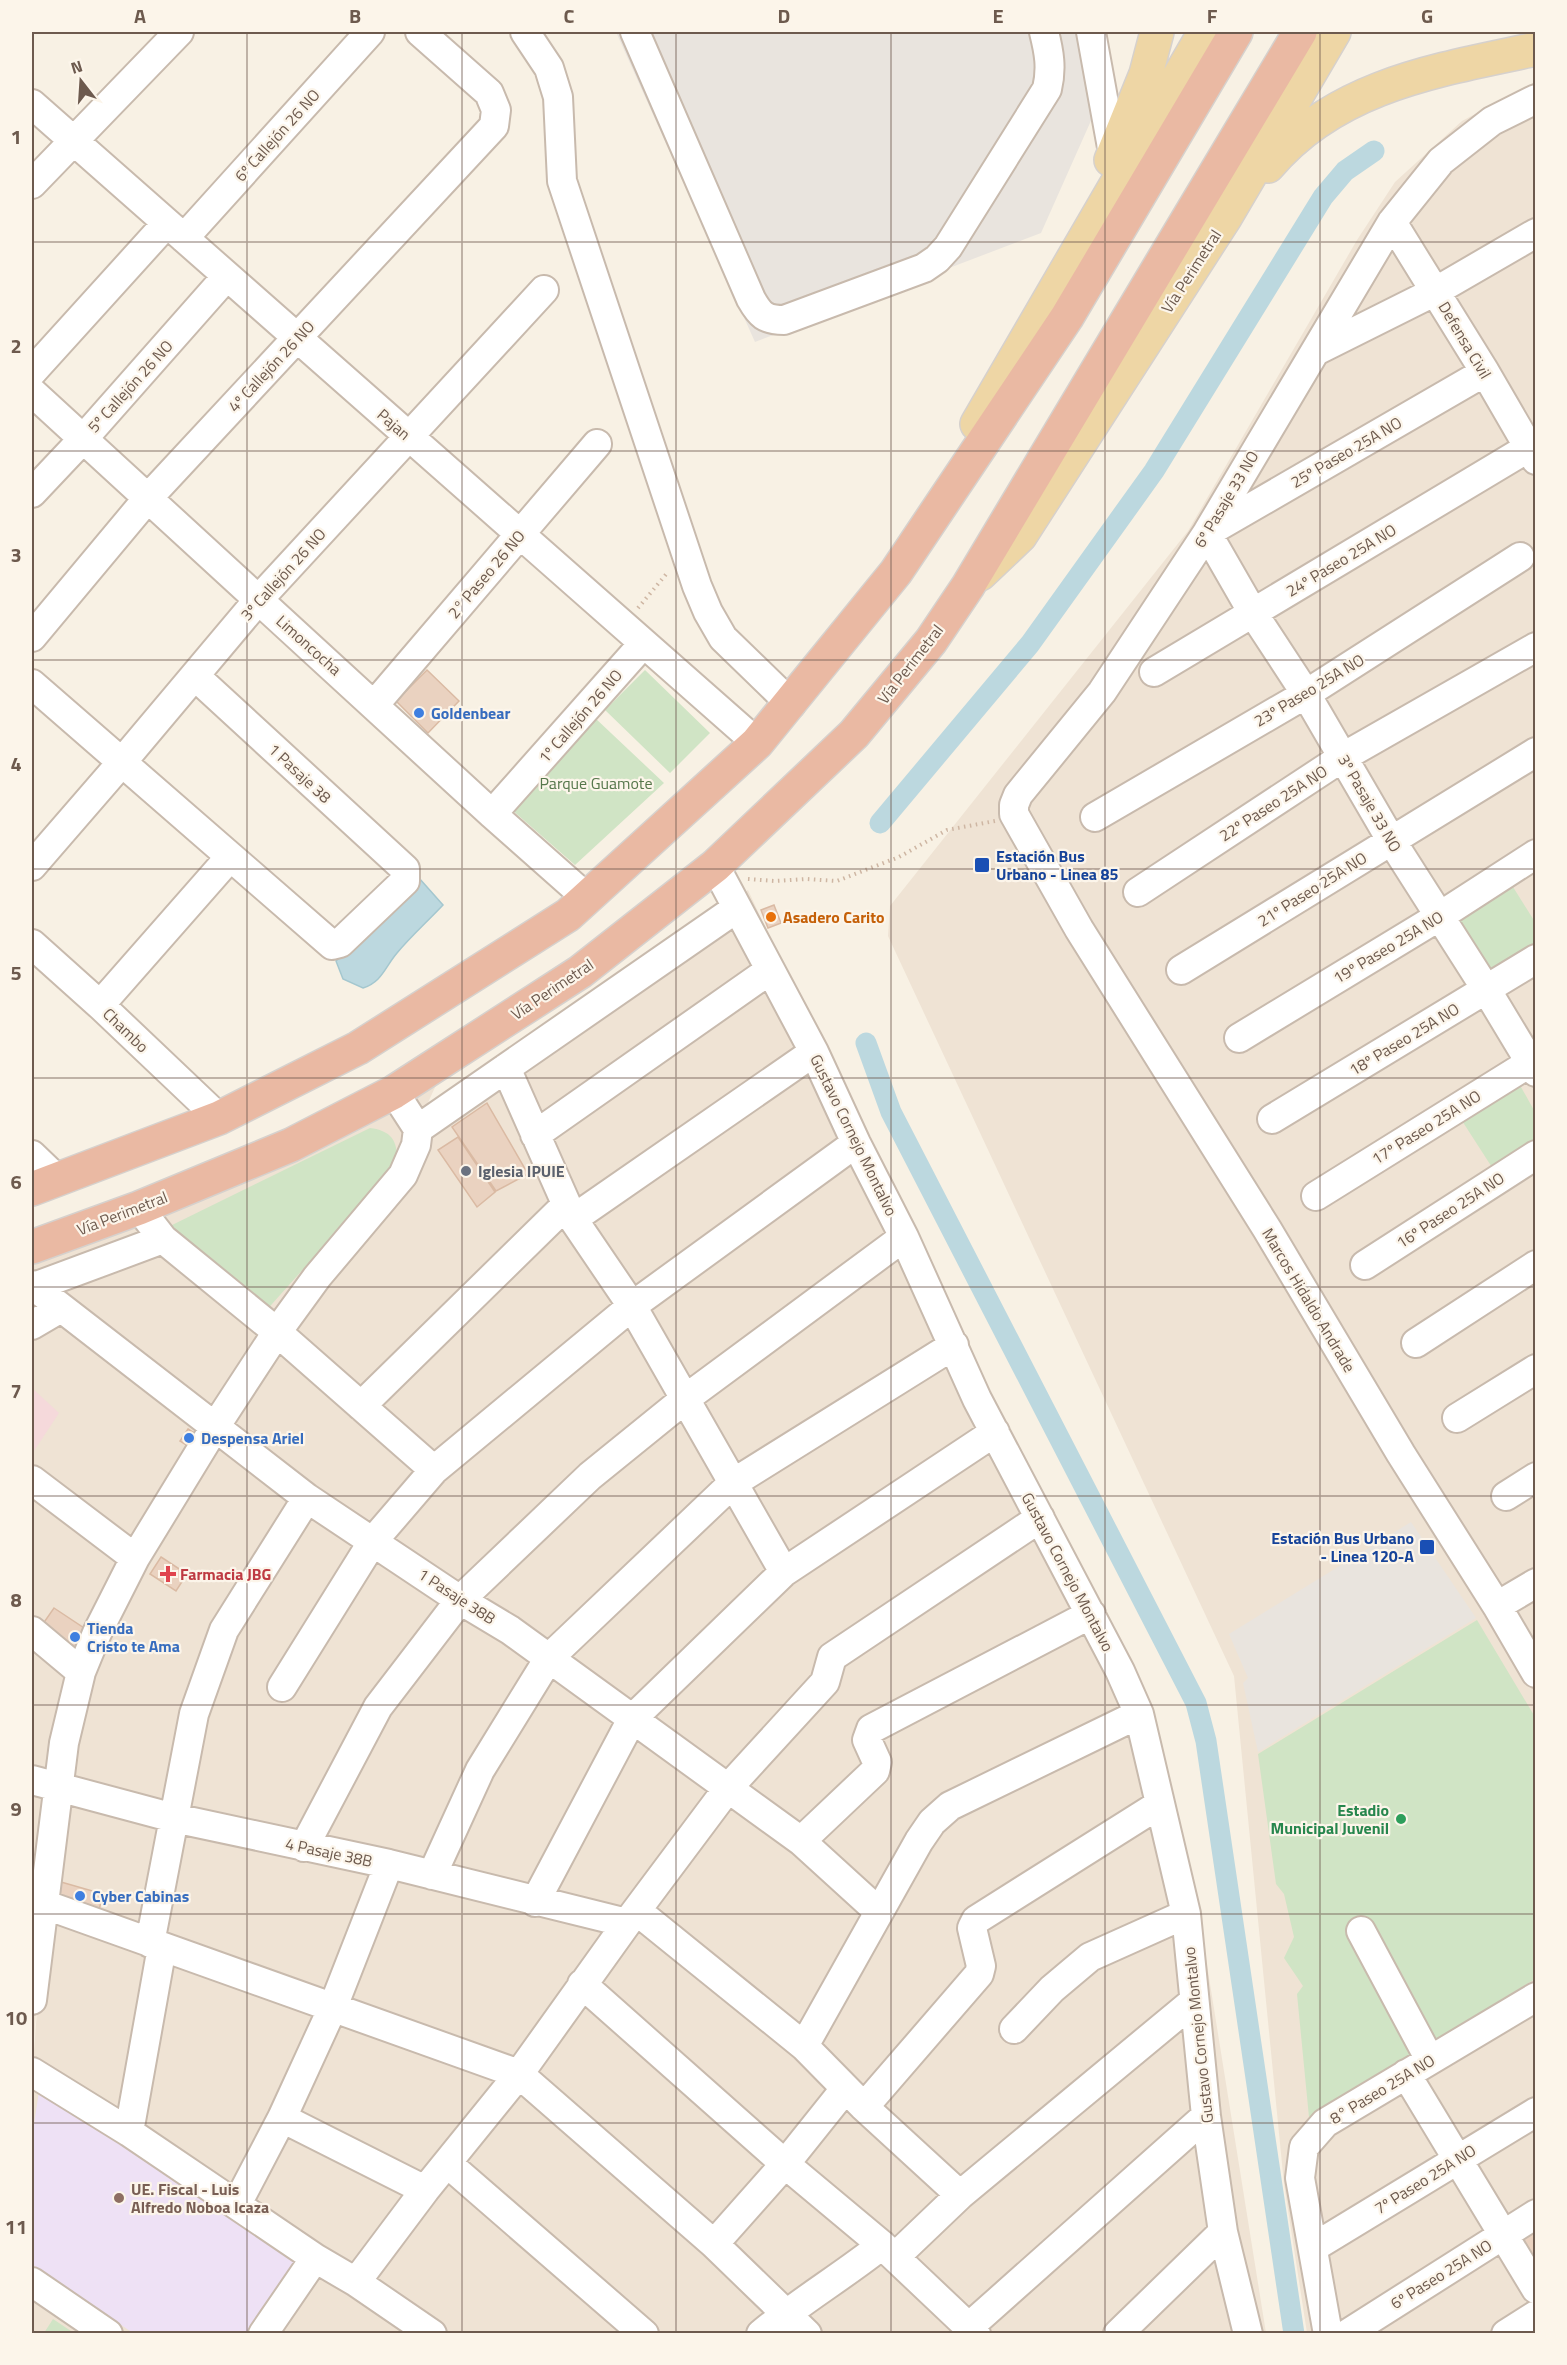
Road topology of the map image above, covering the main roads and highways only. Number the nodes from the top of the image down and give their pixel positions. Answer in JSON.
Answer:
{"nodes":[{"id":1,"x":1156,"y":32,"type":"edge"},
{"id":2,"x":1205,"y":32,"type":"edge"},
{"id":3,"x":1236,"y":32,"type":"edge"},
{"id":4,"x":1300,"y":32,"type":"edge"},
{"id":5,"x":1334,"y":32,"type":"edge"},
{"id":6,"x":1536,"y":50,"type":"edge"},
{"id":7,"x":1226,"y":216,"type":"junction"},
{"id":8,"x":1080,"y":244,"type":"junction"},
{"id":9,"x":896,"y":572,"type":"junction"},
{"id":10,"x":968,"y":586,"type":"junction"},
{"id":11,"x":44,"y":1184,"type":"edge"},
{"id":12,"x":32,"y":1248,"type":"edge"}],
"edges":[{"from":1,"to":8,"type":"main road"},
{"from":2,"to":8,"type":"main road"},
{"from":3,"to":9,"type":"highway"},
{"from":4,"to":10,"type":"highway","name":"Vía Perimetral"},
{"from":5,"to":7,"type":"main road","name":"Vía Perimetral"},
{"from":6,"to":7,"type":"main road"},
{"from":7,"to":10,"type":"main road","name":"Vía Perimetral"},
{"from":8,"to":9,"type":"main road"},
{"from":9,"to":11,"type":"highway"},
{"from":10,"to":12,"type":"highway","name":"Vía Perimetral"}]}
